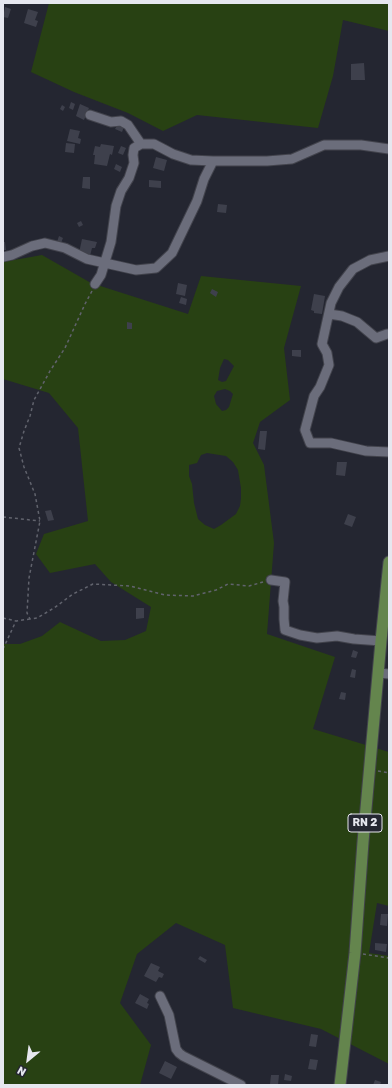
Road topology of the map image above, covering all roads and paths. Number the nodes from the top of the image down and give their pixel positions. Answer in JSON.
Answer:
{"nodes":[{"id":1,"x":90,"y":115,"type":"dead end"},
{"id":2,"x":141,"y":144,"type":"junction"},
{"id":3,"x":389,"y":149,"type":"edge"},
{"id":4,"x":213,"y":161,"type":"junction"},
{"id":5,"x":389,"y":256,"type":"edge"},
{"id":6,"x":3,"y":257,"type":"edge"},
{"id":7,"x":105,"y":263,"type":"junction"},
{"id":8,"x":95,"y":284,"type":"joint"},
{"id":9,"x":329,"y":314,"type":"junction"},
{"id":10,"x":389,"y":334,"type":"edge"},
{"id":11,"x":389,"y":452,"type":"edge"},
{"id":12,"x":3,"y":517,"type":"edge"},
{"id":13,"x":40,"y":521,"type":"junction"},
{"id":14,"x":389,"y":562,"type":"edge"},
{"id":15,"x":271,"y":580,"type":"joint"},
{"id":16,"x":3,"y":618,"type":"edge"},
{"id":17,"x":30,"y":619,"type":"junction"},
{"id":18,"x":16,"y":621,"type":"junction"},
{"id":19,"x":381,"y":641,"type":"junction"},
{"id":20,"x":3,"y":649,"type":"edge"},
{"id":21,"x":384,"y":674,"type":"edge"},
{"id":22,"x":355,"y":953,"type":"junction"},
{"id":23,"x":389,"y":958,"type":"edge"},
{"id":24,"x":160,"y":996,"type":"dead end"},
{"id":25,"x":241,"y":1085,"type":"edge"},
{"id":26,"x":340,"y":1085,"type":"edge"}],
"edges":[{"from":1,"to":2,"type":"street"},
{"from":2,"to":4,"type":"street"},
{"from":2,"to":7,"type":"street"},
{"from":3,"to":4,"type":"street"},
{"from":4,"to":7,"type":"street"},
{"from":5,"to":9,"type":"street"},
{"from":6,"to":7,"type":"street"},
{"from":7,"to":8,"type":"street"},
{"from":8,"to":13,"type":"path"},
{"from":9,"to":10,"type":"street"},
{"from":9,"to":11,"type":"street"},
{"from":12,"to":13,"type":"path"},
{"from":13,"to":17,"type":"path"},
{"from":14,"to":19,"type":"main road","number":"RN 2"},
{"from":15,"to":17,"type":"path"},
{"from":15,"to":19,"type":"street"},
{"from":16,"to":18,"type":"path"},
{"from":17,"to":18,"type":"path"},
{"from":18,"to":20,"type":"path"},
{"from":19,"to":21,"type":"main road","number":"RN 2"},
{"from":21,"to":22,"type":"main road","number":"RN 2"},
{"from":22,"to":23,"type":"path"},
{"from":22,"to":26,"type":"main road","number":"RN 2"},
{"from":24,"to":25,"type":"street"}]}
